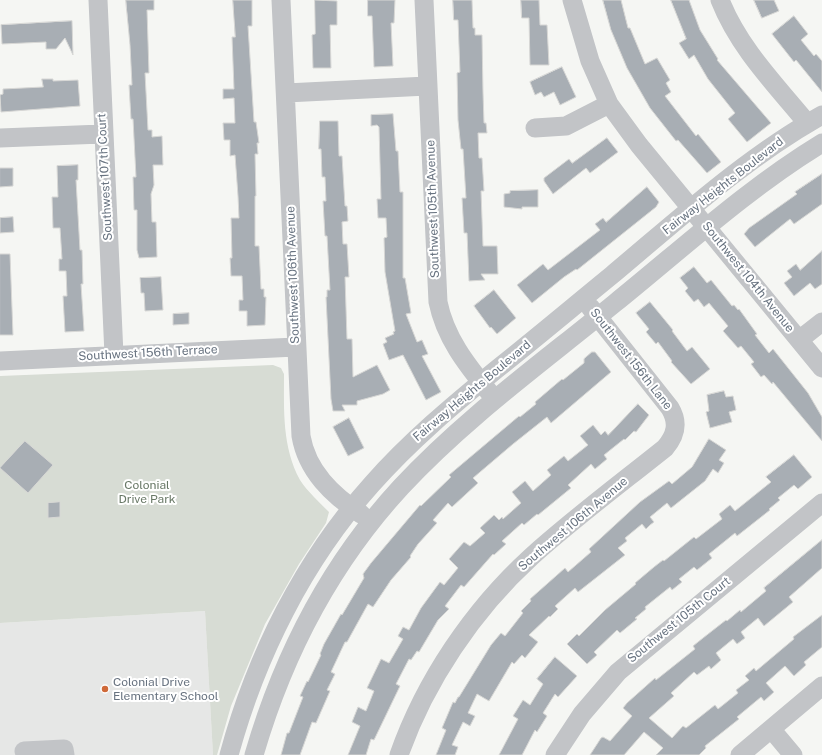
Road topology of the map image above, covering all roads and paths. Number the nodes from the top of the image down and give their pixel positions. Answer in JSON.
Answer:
{"nodes":[{"id":1,"x":98,"y":0,"type":"edge"},
{"id":2,"x":281,"y":0,"type":"edge"},
{"id":3,"x":424,"y":0,"type":"edge"},
{"id":4,"x":572,"y":0,"type":"edge"},
{"id":5,"x":720,"y":0,"type":"edge"},
{"id":6,"x":427,"y":86,"type":"junction"},
{"id":7,"x":286,"y":93,"type":"junction"},
{"id":8,"x":609,"y":104,"type":"junction"},
{"id":9,"x":815,"y":119,"type":"edge"},
{"id":10,"x":535,"y":128,"type":"dead end"},
{"id":11,"x":102,"y":134,"type":"junction"},
{"id":12,"x":0,"y":138,"type":"edge"},
{"id":13,"x":822,"y":142,"type":"edge"},
{"id":14,"x":692,"y":209,"type":"junction"},
{"id":15,"x":708,"y":227,"type":"junction"},
{"id":16,"x":583,"y":298,"type":"junction"},
{"id":17,"x":598,"y":317,"type":"junction"},
{"id":18,"x":822,"y":322,"type":"edge"},
{"id":19,"x":799,"y":340,"type":"junction"},
{"id":20,"x":296,"y":347,"type":"junction"},
{"id":21,"x":114,"y":355,"type":"junction"},
{"id":22,"x":0,"y":361,"type":"edge"},
{"id":23,"x":822,"y":368,"type":"edge"},
{"id":24,"x":481,"y":382,"type":"junction"},
{"id":25,"x":496,"y":401,"type":"junction"},
{"id":26,"x":676,"y":421,"type":"joint"},
{"id":27,"x":822,"y":504,"type":"edge"},
{"id":28,"x":352,"y":508,"type":"junction"},
{"id":29,"x":372,"y":521,"type":"junction"},
{"id":30,"x":822,"y":686,"type":"edge"},
{"id":31,"x":772,"y":730,"type":"junction"},
{"id":32,"x":24,"y":751,"type":"dead end"},
{"id":33,"x":65,"y":755,"type":"edge"},
{"id":34,"x":229,"y":755,"type":"edge"},
{"id":35,"x":254,"y":755,"type":"edge"},
{"id":36,"x":399,"y":755,"type":"edge"},
{"id":37,"x":555,"y":755,"type":"edge"},
{"id":38,"x":740,"y":755,"type":"edge"},
{"id":39,"x":793,"y":755,"type":"edge"}],
"edges":[{"from":1,"to":11,"type":"street","name":"Southwest 107th Court"},
{"from":2,"to":7,"type":"street","name":"Southwest 106th Avenue"},
{"from":3,"to":6,"type":"street","name":"Southwest 105th Avenue"},
{"from":4,"to":8,"type":"street","name":"Southwest 104th Avenue"},
{"from":5,"to":9,"type":"street"},
{"from":6,"to":7,"type":"street"},
{"from":6,"to":24,"type":"street","name":"Southwest 105th Avenue"},
{"from":7,"to":20,"type":"street","name":"Southwest 106th Avenue"},
{"from":8,"to":10,"type":"street"},
{"from":8,"to":14,"type":"street","name":"Southwest 104th Avenue"},
{"from":9,"to":14,"type":"street","name":"Fairway Heights Boulevard"},
{"from":11,"to":12,"type":"street"},
{"from":11,"to":21,"type":"street","name":"Southwest 107th Court"},
{"from":13,"to":15,"type":"street","name":"Fairway Heights Boulevard"},
{"from":14,"to":15,"type":"street","name":"Southwest 104th Avenue"},
{"from":14,"to":16,"type":"street","name":"Fairway Heights Boulevard"},
{"from":15,"to":17,"type":"street","name":"Fairway Heights Boulevard"},
{"from":15,"to":19,"type":"street","name":"Southwest 104th Avenue"},
{"from":16,"to":17,"type":"street","name":"Southwest 156th Lane"},
{"from":16,"to":24,"type":"street","name":"Fairway Heights Boulevard"},
{"from":17,"to":25,"type":"street","name":"Fairway Heights Boulevard"},
{"from":17,"to":26,"type":"street","name":"Southwest 156th Lane"},
{"from":18,"to":19,"type":"street"},
{"from":19,"to":23,"type":"street","name":"Southwest 104th Avenue"},
{"from":20,"to":21,"type":"street","name":"Southwest 156th Terrace"},
{"from":20,"to":28,"type":"street","name":"Southwest 106th Avenue"},
{"from":21,"to":22,"type":"street","name":"Southwest 156th Terrace"},
{"from":24,"to":25,"type":"street","name":"Southwest 105th Avenue"},
{"from":24,"to":28,"type":"street","name":"Fairway Heights Boulevard"},
{"from":25,"to":29,"type":"street","name":"Fairway Heights Boulevard"},
{"from":26,"to":36,"type":"street","name":"Southwest 106th Avenue"},
{"from":27,"to":37,"type":"street","name":"Southwest 105th Court"},
{"from":28,"to":29,"type":"street","name":"Southwest 106th Avenue"},
{"from":28,"to":34,"type":"street","name":"Fairway Heights Boulevard"},
{"from":29,"to":35,"type":"street","name":"Fairway Heights Boulevard"},
{"from":30,"to":31,"type":"street"},
{"from":31,"to":38,"type":"street"},
{"from":31,"to":39,"type":"street"},
{"from":32,"to":33,"type":"street"}]}
